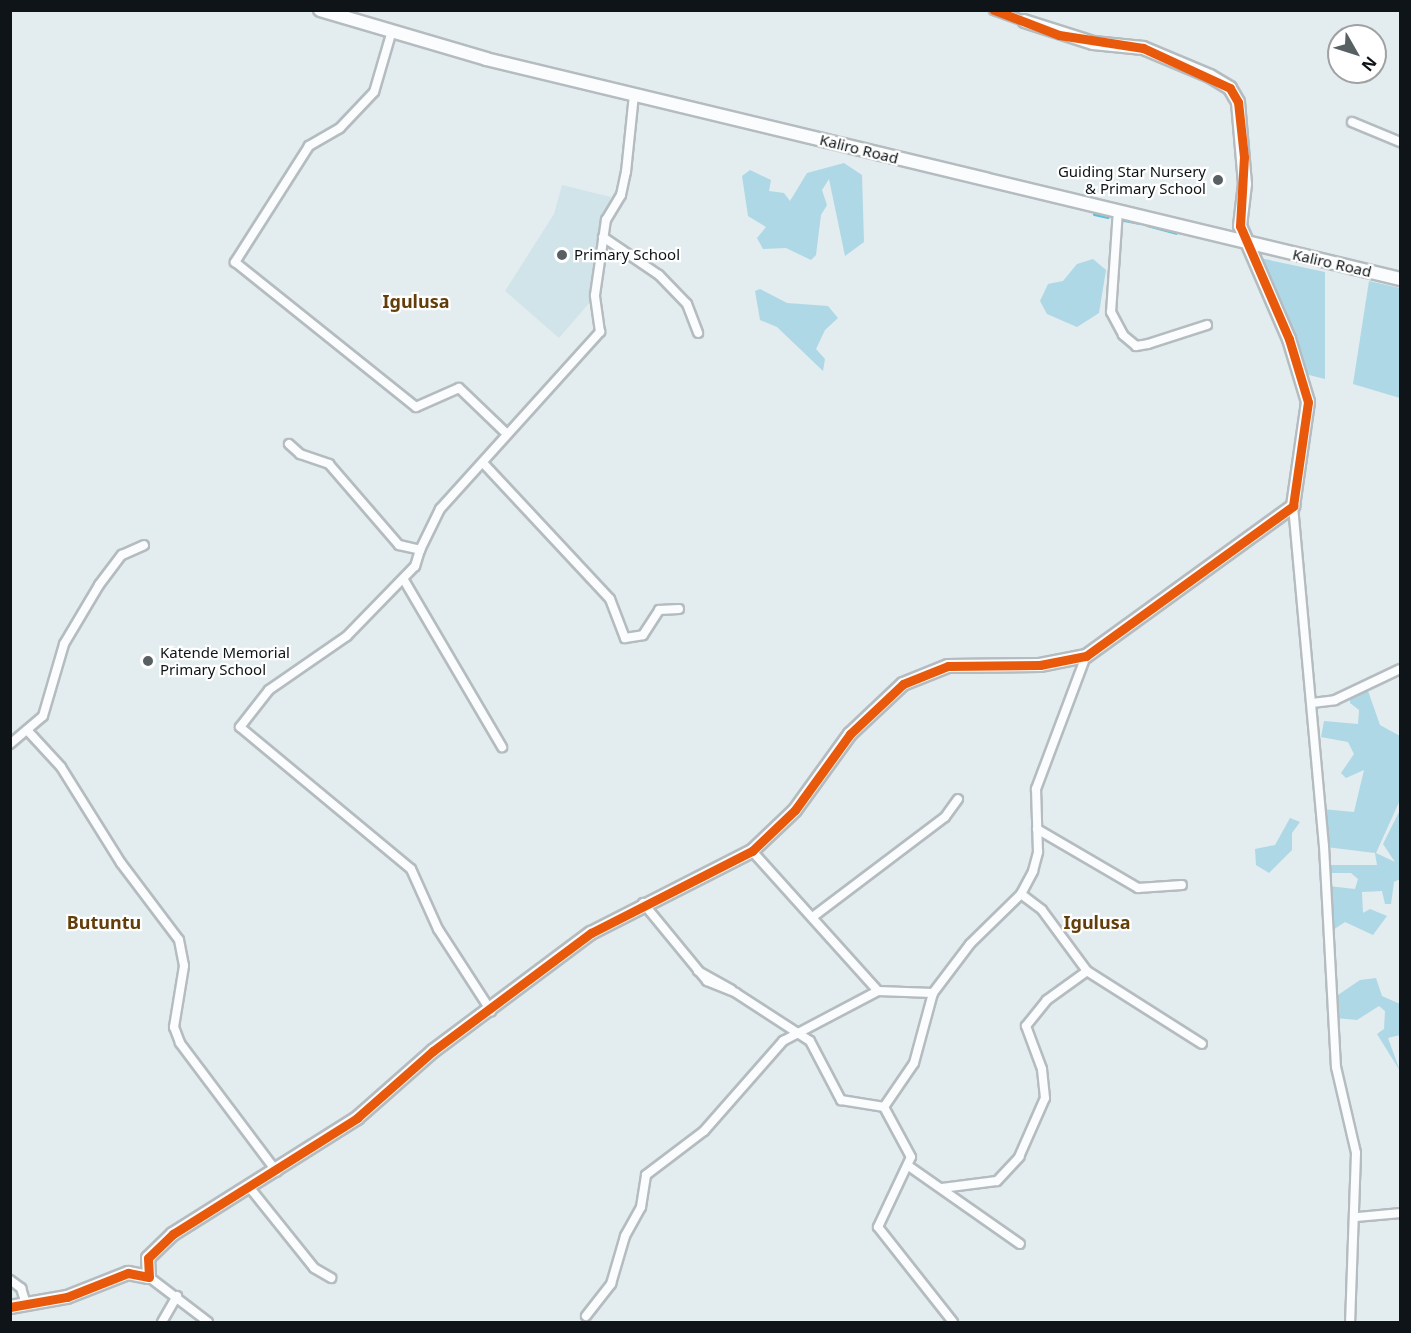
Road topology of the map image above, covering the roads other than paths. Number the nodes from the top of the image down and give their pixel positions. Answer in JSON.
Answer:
{"nodes":[{"id":1,"x":320,"y":10,"type":"edge"},
{"id":2,"x":994,"y":10,"type":"edge"},
{"id":3,"x":1024,"y":21,"type":"joint"},
{"id":4,"x":391,"y":34,"type":"junction"},
{"id":5,"x":634,"y":94,"type":"junction"},
{"id":6,"x":1352,"y":122,"type":"dead end"},
{"id":7,"x":1401,"y":142,"type":"edge"},
{"id":8,"x":1118,"y":210,"type":"junction"},
{"id":9,"x":603,"y":237,"type":"junction"},
{"id":10,"x":1252,"y":244,"type":"junction"},
{"id":11,"x":1401,"y":279,"type":"edge"},
{"id":12,"x":1207,"y":325,"type":"dead end"},
{"id":13,"x":698,"y":333,"type":"dead end"},
{"id":14,"x":506,"y":433,"type":"junction"},
{"id":15,"x":290,"y":444,"type":"dead end"},
{"id":16,"x":485,"y":465,"type":"junction"},
{"id":17,"x":1293,"y":506,"type":"junction"},
{"id":18,"x":144,"y":545,"type":"dead end"},
{"id":19,"x":420,"y":550,"type":"junction"},
{"id":20,"x":404,"y":580,"type":"junction"},
{"id":21,"x":679,"y":609,"type":"dead end"},
{"id":22,"x":1086,"y":656,"type":"junction"},
{"id":23,"x":1401,"y":669,"type":"edge"},
{"id":24,"x":1312,"y":703,"type":"junction"},
{"id":25,"x":27,"y":730,"type":"junction"},
{"id":26,"x":10,"y":744,"type":"edge"},
{"id":27,"x":502,"y":747,"type":"dead end"},
{"id":28,"x":958,"y":799,"type":"dead end"},
{"id":29,"x":1037,"y":829,"type":"junction"},
{"id":30,"x":752,"y":851,"type":"junction"},
{"id":31,"x":1182,"y":885,"type":"dead end"},
{"id":32,"x":1022,"y":894,"type":"junction"},
{"id":33,"x":643,"y":903,"type":"junction"},
{"id":34,"x":814,"y":916,"type":"junction"},
{"id":35,"x":1087,"y":971,"type":"junction"},
{"id":36,"x":878,"y":991,"type":"junction"},
{"id":37,"x":933,"y":993,"type":"junction"},
{"id":38,"x":491,"y":1011,"type":"junction"},
{"id":39,"x":800,"y":1032,"type":"junction"},
{"id":40,"x":1202,"y":1044,"type":"dead end"},
{"id":41,"x":884,"y":1107,"type":"junction"},
{"id":42,"x":910,"y":1167,"type":"junction"},
{"id":43,"x":277,"y":1172,"type":"junction"},
{"id":44,"x":250,"y":1188,"type":"junction"},
{"id":45,"x":942,"y":1188,"type":"junction"},
{"id":46,"x":1401,"y":1213,"type":"edge"},
{"id":47,"x":1358,"y":1217,"type":"junction"},
{"id":48,"x":1020,"y":1244,"type":"dead end"},
{"id":49,"x":148,"y":1258,"type":"junction"},
{"id":50,"x":129,"y":1273,"type":"junction"},
{"id":51,"x":150,"y":1277,"type":"junction"},
{"id":52,"x":331,"y":1278,"type":"dead end"},
{"id":53,"x":10,"y":1281,"type":"edge"},
{"id":54,"x":177,"y":1296,"type":"junction"},
{"id":55,"x":26,"y":1304,"type":"junction"},
{"id":56,"x":10,"y":1307,"type":"edge"},
{"id":57,"x":586,"y":1316,"type":"dead end"},
{"id":58,"x":162,"y":1323,"type":"edge"},
{"id":59,"x":208,"y":1323,"type":"edge"},
{"id":60,"x":953,"y":1323,"type":"edge"},
{"id":61,"x":1350,"y":1323,"type":"edge"}],
"edges":[{"from":1,"to":4,"type":"street","name":"Kaliro Road"},
{"from":2,"to":3,"type":"street"},
{"from":3,"to":10,"type":"street"},
{"from":4,"to":5,"type":"street","name":"Kaliro Road"},
{"from":4,"to":14,"type":"street"},
{"from":5,"to":8,"type":"street","name":"Kaliro Road"},
{"from":5,"to":9,"type":"street"},
{"from":6,"to":7,"type":"street"},
{"from":8,"to":10,"type":"street","name":"Kaliro Road"},
{"from":8,"to":12,"type":"street"},
{"from":9,"to":13,"type":"street"},
{"from":9,"to":14,"type":"street"},
{"from":10,"to":11,"type":"street","name":"Kaliro Road"},
{"from":10,"to":17,"type":"street"},
{"from":14,"to":16,"type":"street"},
{"from":15,"to":19,"type":"street"},
{"from":16,"to":19,"type":"street"},
{"from":16,"to":21,"type":"street"},
{"from":17,"to":22,"type":"street"},
{"from":17,"to":24,"type":"street"},
{"from":18,"to":25,"type":"street"},
{"from":19,"to":20,"type":"street"},
{"from":20,"to":27,"type":"street"},
{"from":20,"to":38,"type":"street"},
{"from":22,"to":29,"type":"street"},
{"from":22,"to":30,"type":"street"},
{"from":23,"to":24,"type":"street"},
{"from":24,"to":47,"type":"street"},
{"from":25,"to":26,"type":"street"},
{"from":25,"to":43,"type":"street"},
{"from":28,"to":34,"type":"street"},
{"from":29,"to":31,"type":"street"},
{"from":29,"to":32,"type":"street"},
{"from":30,"to":33,"type":"street"},
{"from":30,"to":34,"type":"street"},
{"from":32,"to":35,"type":"street"},
{"from":32,"to":37,"type":"street"},
{"from":33,"to":38,"type":"street"},
{"from":33,"to":39,"type":"street"},
{"from":34,"to":36,"type":"street"},
{"from":35,"to":40,"type":"street"},
{"from":35,"to":45,"type":"street"},
{"from":36,"to":37,"type":"street"},
{"from":36,"to":39,"type":"street"},
{"from":37,"to":41,"type":"street"},
{"from":38,"to":43,"type":"street"},
{"from":39,"to":41,"type":"street"},
{"from":39,"to":57,"type":"street"},
{"from":41,"to":42,"type":"street"},
{"from":42,"to":45,"type":"street"},
{"from":42,"to":60,"type":"street"},
{"from":43,"to":44,"type":"street"},
{"from":44,"to":49,"type":"street"},
{"from":44,"to":52,"type":"street"},
{"from":45,"to":48,"type":"street"},
{"from":46,"to":47,"type":"street"},
{"from":47,"to":61,"type":"street"},
{"from":49,"to":50,"type":"street"},
{"from":49,"to":51,"type":"street"},
{"from":50,"to":51,"type":"street"},
{"from":50,"to":55,"type":"street"},
{"from":51,"to":54,"type":"street"},
{"from":53,"to":55,"type":"street"},
{"from":54,"to":58,"type":"street"},
{"from":54,"to":59,"type":"street"},
{"from":55,"to":56,"type":"street"}]}
